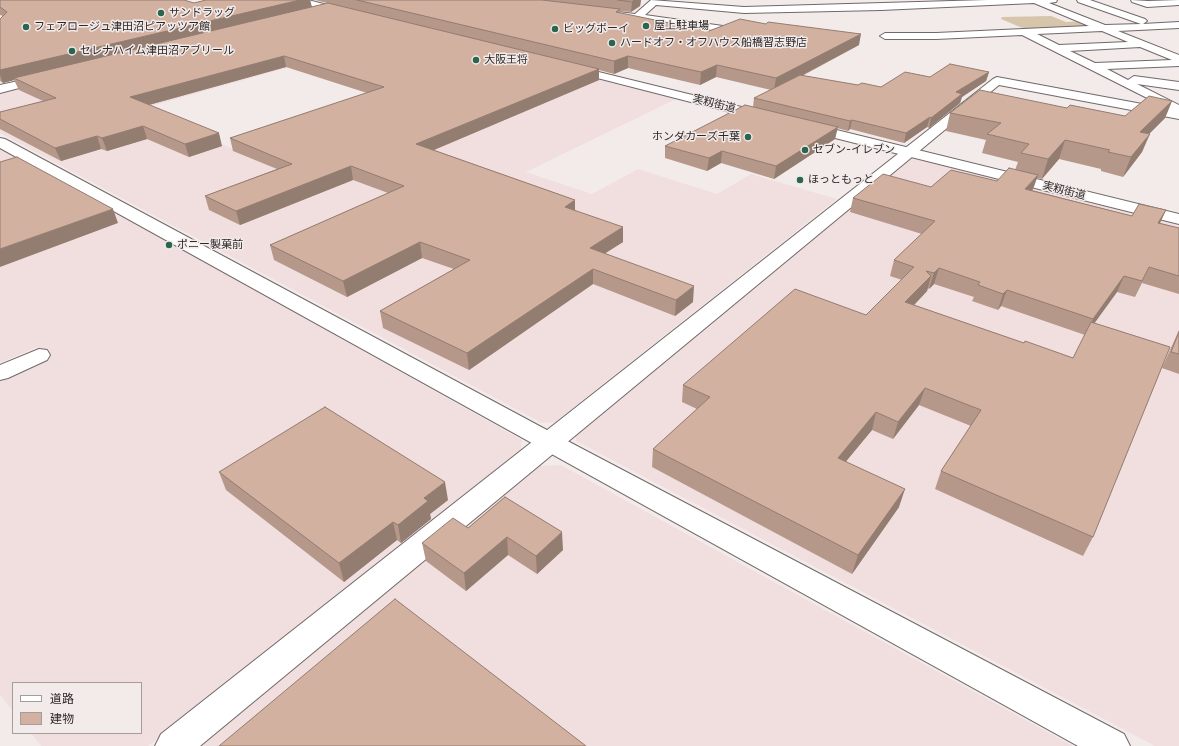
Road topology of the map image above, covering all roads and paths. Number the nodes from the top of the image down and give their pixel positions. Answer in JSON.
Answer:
{"nodes":[{"id":1,"x":297,"y":0,"type":"edge"},
{"id":2,"x":770,"y":0,"type":"edge"},
{"id":3,"x":800,"y":0,"type":"edge"},
{"id":4,"x":1035,"y":0,"type":"edge"},
{"id":5,"x":1053,"y":0,"type":"edge"},
{"id":6,"x":1081,"y":0,"type":"edge"},
{"id":7,"x":1135,"y":0,"type":"edge"},
{"id":8,"x":962,"y":2,"type":"edge"},
{"id":9,"x":1179,"y":2,"type":"edge"},
{"id":10,"x":719,"y":4,"type":"edge"},
{"id":11,"x":331,"y":8,"type":"junction"},
{"id":12,"x":834,"y":8,"type":"junction"},
{"id":13,"x":775,"y":9,"type":"junction"},
{"id":14,"x":812,"y":9,"type":"junction"},
{"id":15,"x":600,"y":13,"type":"edge"},
{"id":16,"x":985,"y":13,"type":"dead end"},
{"id":17,"x":310,"y":14,"type":"edge"},
{"id":18,"x":1067,"y":14,"type":"junction"},
{"id":19,"x":358,"y":15,"type":"edge"},
{"id":20,"x":1045,"y":15,"type":"dead end"},
{"id":21,"x":637,"y":17,"type":"junction"},
{"id":22,"x":845,"y":18,"type":"dead end"},
{"id":23,"x":1004,"y":22,"type":"dead end"},
{"id":24,"x":917,"y":24,"type":"dead end"},
{"id":25,"x":701,"y":25,"type":"junction"},
{"id":26,"x":1179,"y":25,"type":"edge"},
{"id":27,"x":1155,"y":26,"type":"junction"},
{"id":28,"x":720,"y":28,"type":"edge"},
{"id":29,"x":1101,"y":28,"type":"junction"},
{"id":30,"x":1022,"y":31,"type":"junction"},
{"id":31,"x":885,"y":36,"type":"dead end"},
{"id":32,"x":936,"y":36,"type":"junction"},
{"id":33,"x":1172,"y":43,"type":"dead end"},
{"id":34,"x":1143,"y":44,"type":"junction"},
{"id":35,"x":1058,"y":48,"type":"junction"},
{"id":36,"x":1179,"y":60,"type":"edge"},
{"id":37,"x":1179,"y":63,"type":"edge"},
{"id":38,"x":556,"y":64,"type":"edge"},
{"id":39,"x":1095,"y":66,"type":"junction"},
{"id":40,"x":54,"y":76,"type":"edge"},
{"id":41,"x":1119,"y":78,"type":"junction"},
{"id":42,"x":1179,"y":86,"type":"edge"},
{"id":43,"x":0,"y":89,"type":"edge"},
{"id":44,"x":1179,"y":109,"type":"edge"},
{"id":45,"x":1179,"y":115,"type":"edge"},
{"id":46,"x":778,"y":120,"type":"edge"},
{"id":47,"x":793,"y":124,"type":"edge"},
{"id":48,"x":0,"y":142,"type":"edge"},
{"id":49,"x":908,"y":152,"type":"junction"},
{"id":50,"x":1179,"y":219,"type":"edge"},
{"id":51,"x":39,"y":356,"type":"dead end"},
{"id":52,"x":0,"y":373,"type":"edge"},
{"id":53,"x":549,"y":442,"type":"junction"},
{"id":54,"x":173,"y":746,"type":"edge"},
{"id":55,"x":1112,"y":746,"type":"edge"}],
"edges":[{"from":1,"to":11,"type":"street"},
{"from":2,"to":13,"type":"street"},
{"from":3,"to":14,"type":"street"},
{"from":4,"to":5,"type":"street"},
{"from":4,"to":8,"type":"street"},
{"from":4,"to":18,"type":"street"},
{"from":6,"to":27,"type":"street"},
{"from":7,"to":9,"type":"street"},
{"from":8,"to":12,"type":"street"},
{"from":8,"to":16,"type":"street"},
{"from":10,"to":13,"type":"street"},
{"from":10,"to":21,"type":"street"},
{"from":10,"to":25,"type":"street"},
{"from":11,"to":17,"type":"street"},
{"from":11,"to":19,"type":"street"},
{"from":12,"to":14,"type":"street"},
{"from":12,"to":22,"type":"street"},
{"from":13,"to":14,"type":"street"},
{"from":15,"to":21,"type":"street"},
{"from":18,"to":20,"type":"street"},
{"from":18,"to":29,"type":"street"},
{"from":21,"to":25,"type":"street"},
{"from":23,"to":30,"type":"street"},
{"from":24,"to":32,"type":"street"},
{"from":25,"to":28,"type":"street"},
{"from":26,"to":27,"type":"street"},
{"from":27,"to":29,"type":"street"},
{"from":29,"to":30,"type":"street"},
{"from":29,"to":34,"type":"street"},
{"from":30,"to":32,"type":"street"},
{"from":30,"to":35,"type":"street"},
{"from":31,"to":32,"type":"street"},
{"from":33,"to":34,"type":"street"},
{"from":34,"to":35,"type":"street"},
{"from":34,"to":36,"type":"street"},
{"from":35,"to":39,"type":"street"},
{"from":37,"to":39,"type":"street"},
{"from":38,"to":46,"type":"street","name":"実籾街道"},
{"from":39,"to":41,"type":"street"},
{"from":40,"to":43,"type":"street"},
{"from":41,"to":42,"type":"street"},
{"from":41,"to":44,"type":"street"},
{"from":45,"to":49,"type":"street"},
{"from":47,"to":49,"type":"street","name":"実籾街道"},
{"from":48,"to":53,"type":"street"},
{"from":49,"to":50,"type":"street","name":"実籾街道"},
{"from":49,"to":53,"type":"street"},
{"from":51,"to":52,"type":"street"},
{"from":53,"to":54,"type":"street"},
{"from":53,"to":55,"type":"street"}]}
